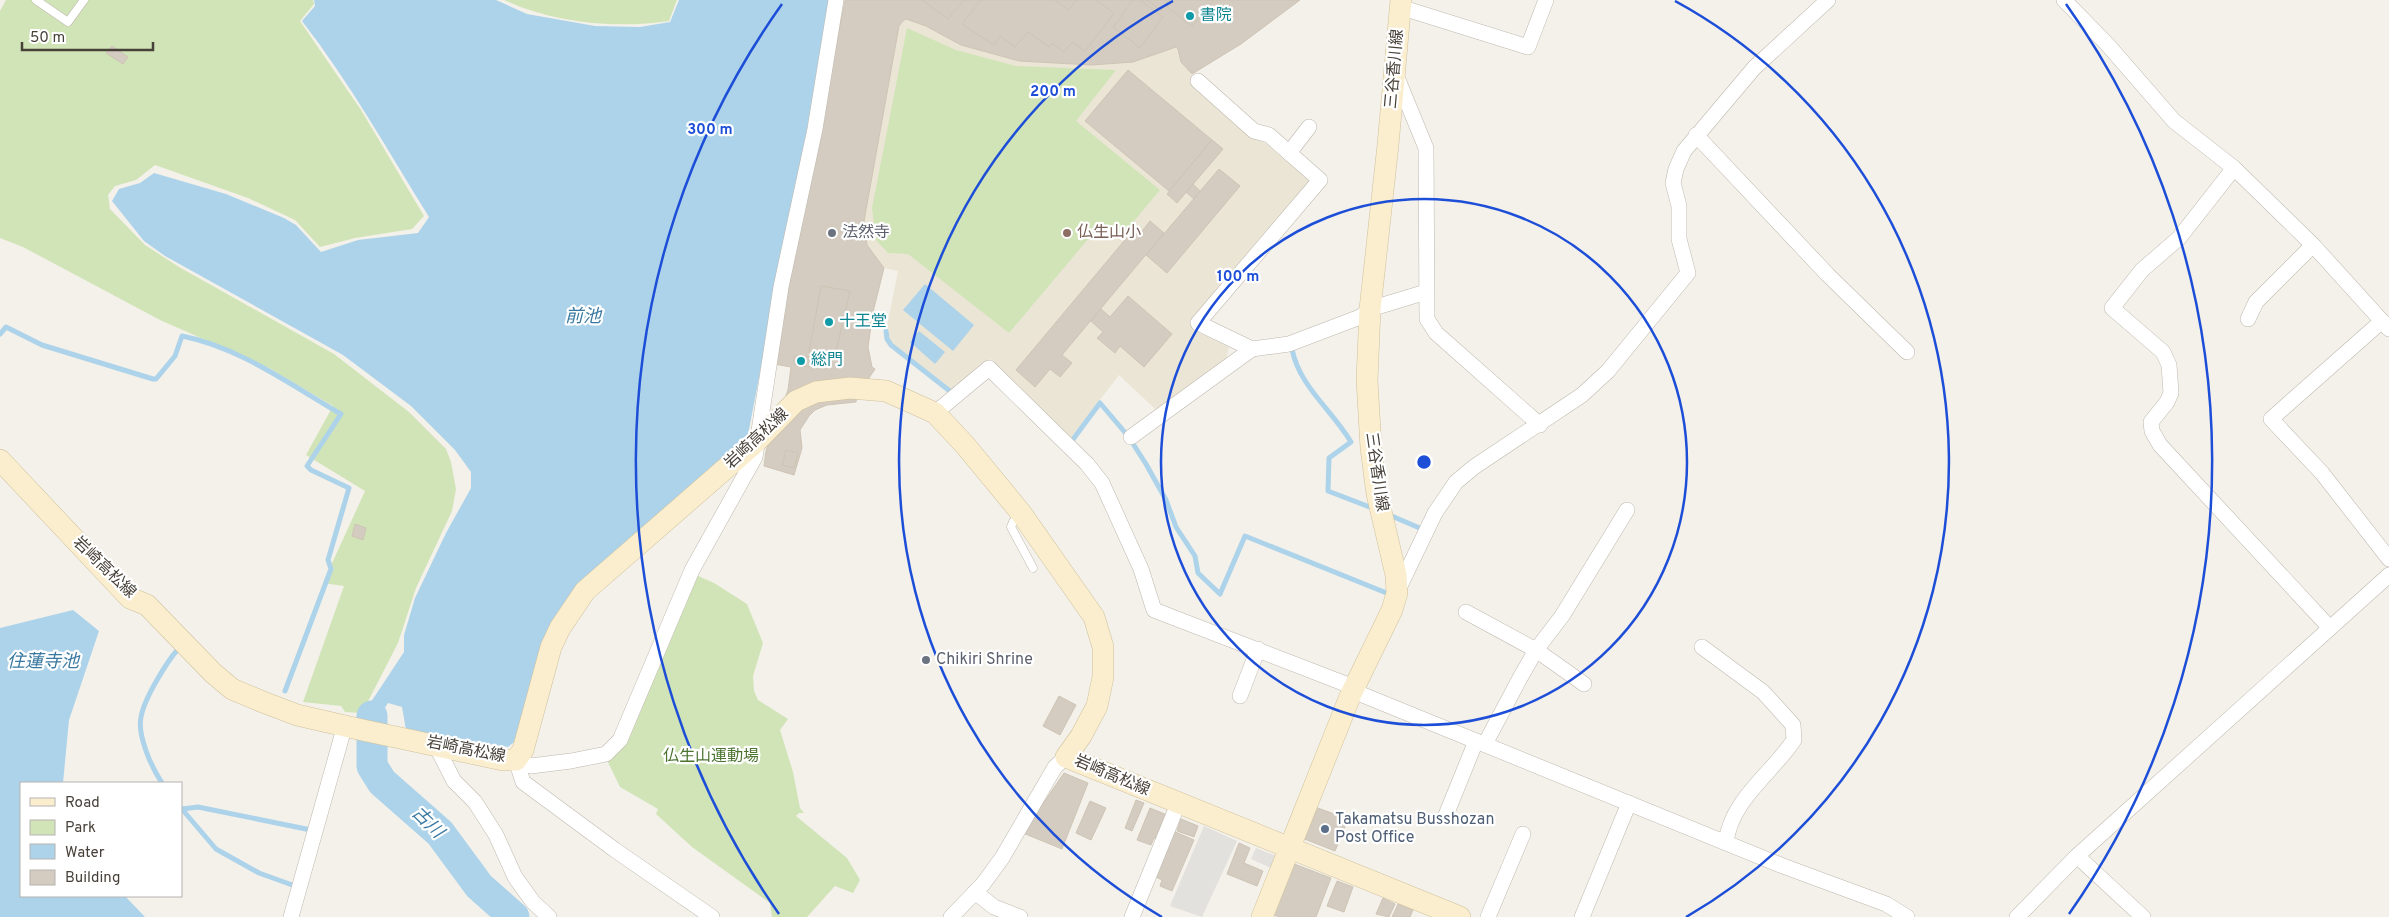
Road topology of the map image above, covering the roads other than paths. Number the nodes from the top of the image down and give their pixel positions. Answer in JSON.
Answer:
{"nodes":[{"id":1,"x":36,"y":0,"type":"edge"},
{"id":2,"x":84,"y":0,"type":"edge"},
{"id":3,"x":836,"y":0,"type":"edge"},
{"id":4,"x":1546,"y":0,"type":"edge"},
{"id":5,"x":1828,"y":0,"type":"edge"},
{"id":6,"x":2064,"y":0,"type":"edge"},
{"id":7,"x":1401,"y":3,"type":"edge"},
{"id":8,"x":1394,"y":71,"type":"junction"},
{"id":9,"x":1198,"y":80,"type":"dead end"},
{"id":10,"x":1309,"y":127,"type":"dead end"},
{"id":11,"x":1696,"y":135,"type":"junction"},
{"id":12,"x":1289,"y":152,"type":"junction"},
{"id":13,"x":2234,"y":168,"type":"junction"},
{"id":14,"x":2313,"y":245,"type":"junction"},
{"id":15,"x":1426,"y":292,"type":"junction"},
{"id":16,"x":1370,"y":309,"type":"junction"},
{"id":17,"x":2248,"y":319,"type":"dead end"},
{"id":18,"x":2386,"y":325,"type":"edge"},
{"id":19,"x":1252,"y":349,"type":"junction"},
{"id":20,"x":1907,"y":352,"type":"dead end"},
{"id":21,"x":935,"y":413,"type":"junction"},
{"id":22,"x":1540,"y":425,"type":"junction"},
{"id":23,"x":1131,"y":437,"type":"dead end"},
{"id":24,"x":756,"y":442,"type":"junction"},
{"id":25,"x":0,"y":461,"type":"edge"},
{"id":26,"x":1627,"y":510,"type":"dead end"},
{"id":27,"x":1021,"y":513,"type":"junction"},
{"id":28,"x":2389,"y":559,"type":"edge"},
{"id":29,"x":1034,"y":568,"type":"dead end"},
{"id":30,"x":2389,"y":575,"type":"edge"},
{"id":31,"x":1397,"y":592,"type":"junction"},
{"id":32,"x":1466,"y":612,"type":"dead end"},
{"id":33,"x":2330,"y":628,"type":"junction"},
{"id":34,"x":1702,"y":647,"type":"dead end"},
{"id":35,"x":1258,"y":649,"type":"junction"},
{"id":36,"x":1536,"y":650,"type":"junction"},
{"id":37,"x":1584,"y":684,"type":"dead end"},
{"id":38,"x":1354,"y":689,"type":"junction"},
{"id":39,"x":1240,"y":696,"type":"dead end"},
{"id":40,"x":352,"y":727,"type":"junction"},
{"id":41,"x":1480,"y":743,"type":"junction"},
{"id":42,"x":435,"y":744,"type":"junction"},
{"id":43,"x":1066,"y":758,"type":"junction"},
{"id":44,"x":516,"y":760,"type":"junction"},
{"id":45,"x":1629,"y":803,"type":"junction"},
{"id":46,"x":1178,"y":804,"type":"junction"},
{"id":47,"x":1446,"y":815,"type":"dead end"},
{"id":48,"x":1522,"y":834,"type":"dead end"},
{"id":49,"x":1726,"y":843,"type":"junction"},
{"id":50,"x":1290,"y":848,"type":"junction"},
{"id":51,"x":2078,"y":856,"type":"junction"},
{"id":52,"x":975,"y":892,"type":"junction"},
{"id":53,"x":1898,"y":915,"type":"edge"},
{"id":54,"x":291,"y":917,"type":"edge"},
{"id":55,"x":549,"y":917,"type":"edge"},
{"id":56,"x":712,"y":917,"type":"edge"},
{"id":57,"x":951,"y":917,"type":"edge"},
{"id":58,"x":1020,"y":917,"type":"edge"},
{"id":59,"x":1132,"y":917,"type":"edge"},
{"id":60,"x":1262,"y":917,"type":"edge"},
{"id":61,"x":1460,"y":917,"type":"edge"},
{"id":62,"x":1488,"y":917,"type":"edge"},
{"id":63,"x":1582,"y":917,"type":"edge"},
{"id":64,"x":2017,"y":917,"type":"edge"},
{"id":65,"x":2143,"y":917,"type":"edge"}],
"edges":[{"from":1,"to":2,"type":"lane"},
{"from":3,"to":24,"type":"street"},
{"from":4,"to":7,"type":"street"},
{"from":5,"to":11,"type":"street"},
{"from":6,"to":13,"type":"street"},
{"from":7,"to":8,"type":"main road","name":"三谷香川線"},
{"from":8,"to":15,"type":"street"},
{"from":8,"to":16,"type":"main road","name":"三谷香川線"},
{"from":9,"to":12,"type":"street"},
{"from":10,"to":12,"type":"street"},
{"from":11,"to":20,"type":"street"},
{"from":11,"to":22,"type":"street"},
{"from":12,"to":19,"type":"street"},
{"from":13,"to":14,"type":"street"},
{"from":13,"to":33,"type":"street"},
{"from":14,"to":17,"type":"street"},
{"from":14,"to":18,"type":"street"},
{"from":15,"to":16,"type":"street"},
{"from":15,"to":22,"type":"street"},
{"from":16,"to":19,"type":"street"},
{"from":16,"to":31,"type":"main road","name":"三谷香川線"},
{"from":18,"to":28,"type":"street"},
{"from":19,"to":23,"type":"street"},
{"from":21,"to":24,"type":"main road","name":"岩崎高松線"},
{"from":21,"to":27,"type":"main road","name":"岩崎高松線"},
{"from":21,"to":35,"type":"street"},
{"from":22,"to":31,"type":"street"},
{"from":24,"to":44,"type":"main road","name":"岩崎高松線"},
{"from":24,"to":44,"type":"street"},
{"from":25,"to":40,"type":"main road","name":"岩崎高松線"},
{"from":26,"to":36,"type":"street"},
{"from":27,"to":29,"type":"lane"},
{"from":27,"to":43,"type":"main road","name":"岩崎高松線"},
{"from":30,"to":33,"type":"street"},
{"from":31,"to":38,"type":"main road","name":"三谷香川線"},
{"from":32,"to":36,"type":"street"},
{"from":33,"to":51,"type":"street"},
{"from":34,"to":49,"type":"street"},
{"from":35,"to":38,"type":"street"},
{"from":35,"to":39,"type":"street"},
{"from":36,"to":37,"type":"street"},
{"from":36,"to":41,"type":"street"},
{"from":38,"to":41,"type":"street"},
{"from":38,"to":50,"type":"main road","name":"三谷香川線"},
{"from":40,"to":42,"type":"main road","name":"岩崎高松線"},
{"from":40,"to":54,"type":"street"},
{"from":41,"to":45,"type":"street"},
{"from":41,"to":47,"type":"street"},
{"from":42,"to":44,"type":"main road","name":"岩崎高松線"},
{"from":42,"to":55,"type":"street"},
{"from":43,"to":46,"type":"main road","name":"岩崎高松線"},
{"from":43,"to":52,"type":"street"},
{"from":44,"to":56,"type":"street"},
{"from":45,"to":49,"type":"street"},
{"from":45,"to":63,"type":"street"},
{"from":46,"to":50,"type":"main road","name":"岩崎高松線"},
{"from":46,"to":59,"type":"street"},
{"from":48,"to":62,"type":"street"},
{"from":49,"to":53,"type":"street"},
{"from":50,"to":60,"type":"main road","name":"三谷香川線"},
{"from":50,"to":61,"type":"main road","name":"岩崎高松線"},
{"from":51,"to":64,"type":"street"},
{"from":51,"to":65,"type":"street"},
{"from":52,"to":57,"type":"street"},
{"from":52,"to":58,"type":"street"}]}
